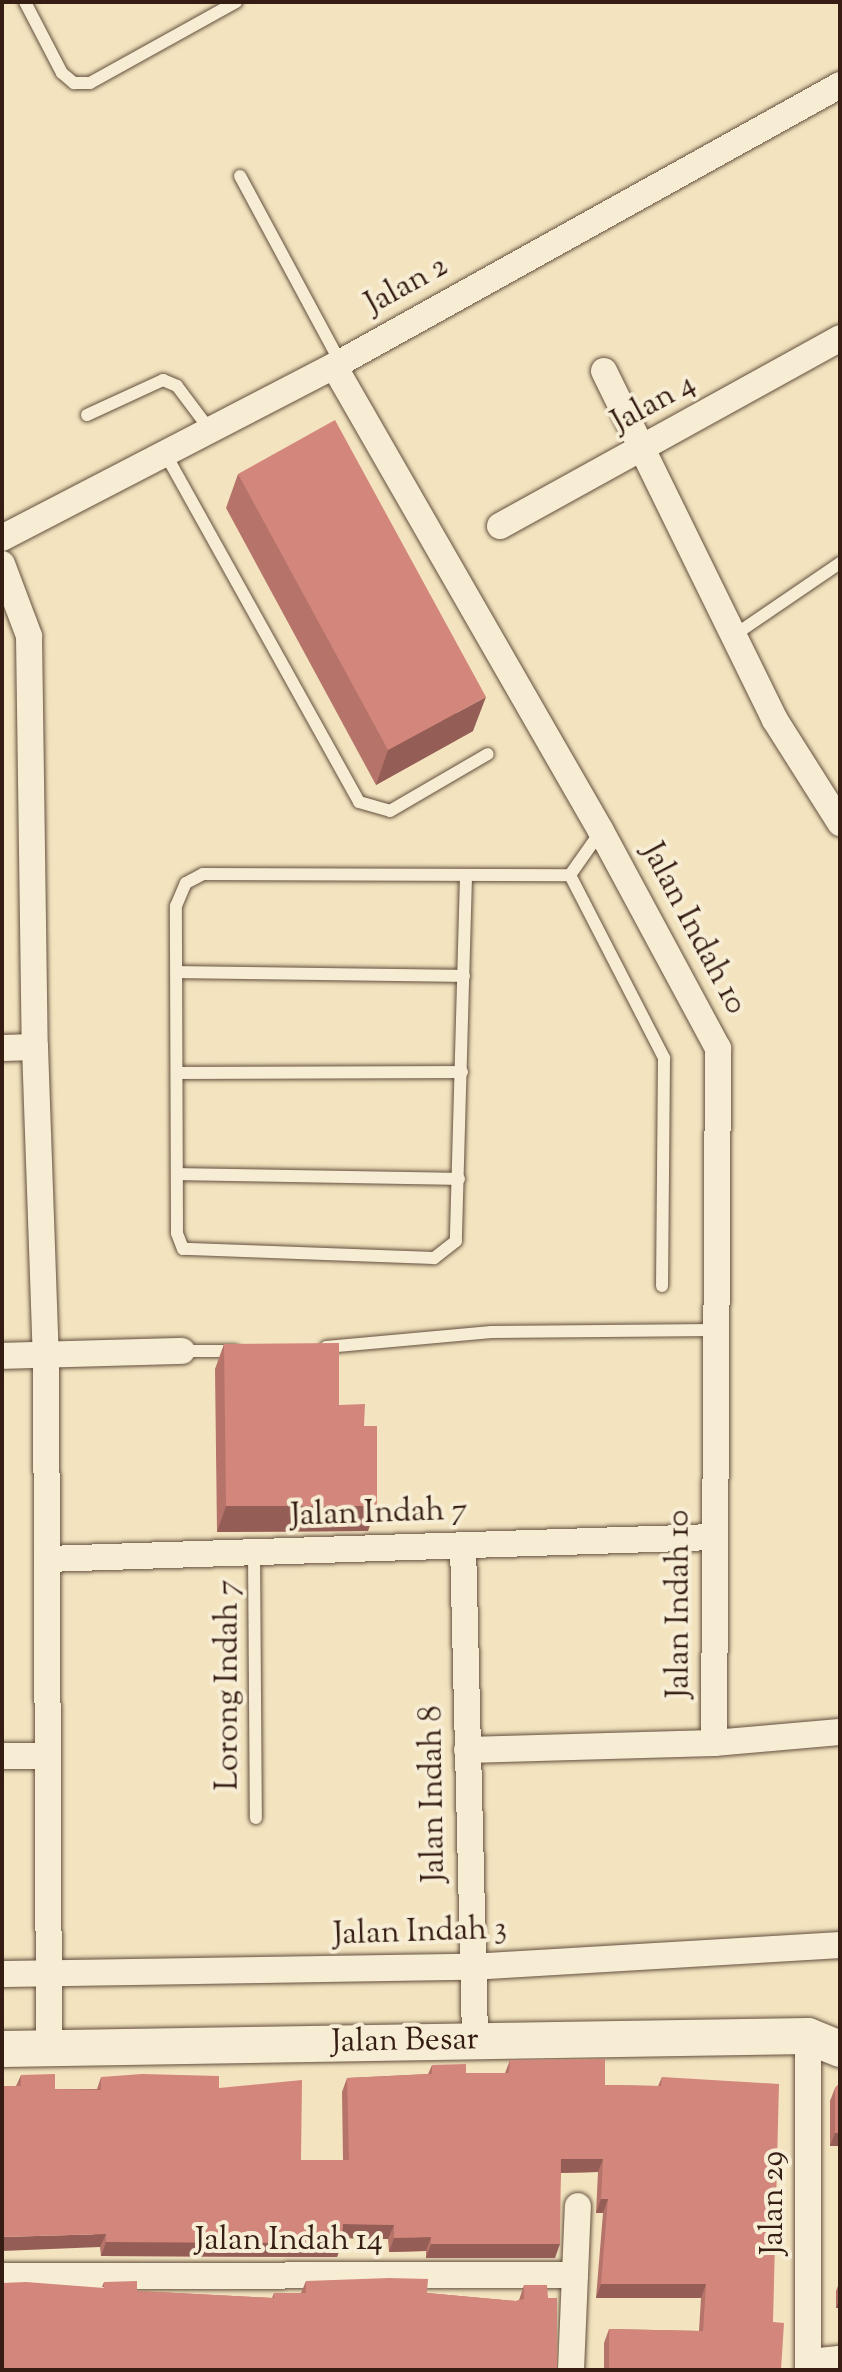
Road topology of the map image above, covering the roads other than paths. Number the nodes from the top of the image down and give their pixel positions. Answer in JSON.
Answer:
{"nodes":[{"id":1,"x":25,"y":2,"type":"edge"},
{"id":2,"x":236,"y":2,"type":"edge"},
{"id":3,"x":840,"y":85,"type":"edge"},
{"id":4,"x":240,"y":176,"type":"dead end"},
{"id":5,"x":840,"y":338,"type":"edge"},
{"id":6,"x":337,"y":364,"type":"junction"},
{"id":7,"x":604,"y":371,"type":"dead end"},
{"id":8,"x":87,"y":415,"type":"dead end"},
{"id":9,"x":210,"y":430,"type":"junction"},
{"id":10,"x":643,"y":449,"type":"junction"},
{"id":11,"x":166,"y":455,"type":"junction"},
{"id":12,"x":500,"y":526,"type":"dead end"},
{"id":13,"x":2,"y":538,"type":"edge"},
{"id":14,"x":840,"y":563,"type":"edge"},
{"id":15,"x":2,"y":564,"type":"edge"},
{"id":16,"x":733,"y":636,"type":"junction"},
{"id":17,"x":488,"y":754,"type":"dead end"},
{"id":18,"x":840,"y":823,"type":"edge"},
{"id":19,"x":601,"y":831,"type":"junction"},
{"id":20,"x":570,"y":875,"type":"junction"},
{"id":21,"x":466,"y":876,"type":"junction"},
{"id":22,"x":178,"y":972,"type":"junction"},
{"id":23,"x":464,"y":976,"type":"junction"},
{"id":24,"x":35,"y":1047,"type":"junction"},
{"id":25,"x":2,"y":1048,"type":"edge"},
{"id":26,"x":462,"y":1072,"type":"junction"},
{"id":27,"x":179,"y":1073,"type":"junction"},
{"id":28,"x":179,"y":1174,"type":"junction"},
{"id":29,"x":459,"y":1179,"type":"junction"},
{"id":30,"x":662,"y":1286,"type":"dead end"},
{"id":31,"x":716,"y":1330,"type":"junction"},
{"id":32,"x":313,"y":1348,"type":"edge"},
{"id":33,"x":252,"y":1350,"type":"edge"},
{"id":34,"x":182,"y":1351,"type":"joint"},
{"id":35,"x":2,"y":1356,"type":"edge"},
{"id":36,"x":46,"y":1357,"type":"junction"},
{"id":37,"x":714,"y":1537,"type":"junction"},
{"id":38,"x":463,"y":1545,"type":"junction"},
{"id":39,"x":254,"y":1552,"type":"junction"},
{"id":40,"x":47,"y":1559,"type":"junction"},
{"id":41,"x":840,"y":1732,"type":"edge"},
{"id":42,"x":714,"y":1743,"type":"junction"},
{"id":43,"x":467,"y":1750,"type":"junction"},
{"id":44,"x":2,"y":1756,"type":"edge"},
{"id":45,"x":48,"y":1756,"type":"junction"},
{"id":46,"x":256,"y":1818,"type":"dead end"},
{"id":47,"x":840,"y":1945,"type":"edge"},
{"id":48,"x":471,"y":1967,"type":"junction"},
{"id":49,"x":2,"y":1974,"type":"edge"},
{"id":50,"x":49,"y":1974,"type":"junction"},
{"id":51,"x":840,"y":2019,"type":"edge"},
{"id":52,"x":475,"y":2041,"type":"junction"},
{"id":53,"x":824,"y":2043,"type":"edge"},
{"id":54,"x":49,"y":2048,"type":"junction"},
{"id":55,"x":2,"y":2049,"type":"edge"},
{"id":56,"x":578,"y":2206,"type":"dead end"},
{"id":57,"x":575,"y":2275,"type":"junction"},
{"id":58,"x":2,"y":2276,"type":"edge"},
{"id":59,"x":840,"y":2359,"type":"edge"},
{"id":60,"x":809,"y":2366,"type":"edge"},
{"id":61,"x":571,"y":2370,"type":"edge"}],
"edges":[{"from":1,"to":2,"type":"lane"},
{"from":3,"to":6,"type":"street","name":"Jalan 2"},
{"from":4,"to":6,"type":"lane"},
{"from":5,"to":10,"type":"street","name":"Jalan 4"},
{"from":6,"to":9,"type":"street","name":"Jalan 2"},
{"from":6,"to":19,"type":"street","name":"Jalan Indah 10"},
{"from":7,"to":10,"type":"street"},
{"from":8,"to":9,"type":"lane"},
{"from":9,"to":11,"type":"street","name":"Jalan 2"},
{"from":10,"to":12,"type":"street","name":"Jalan 4"},
{"from":10,"to":16,"type":"street"},
{"from":11,"to":13,"type":"street","name":"Jalan 2"},
{"from":11,"to":17,"type":"lane"},
{"from":14,"to":16,"type":"lane"},
{"from":15,"to":24,"type":"street"},
{"from":16,"to":18,"type":"street"},
{"from":19,"to":20,"type":"lane"},
{"from":19,"to":31,"type":"street","name":"Jalan Indah 10"},
{"from":20,"to":21,"type":"lane"},
{"from":20,"to":30,"type":"lane"},
{"from":21,"to":22,"type":"lane"},
{"from":21,"to":23,"type":"lane"},
{"from":22,"to":23,"type":"lane"},
{"from":22,"to":27,"type":"lane"},
{"from":23,"to":26,"type":"lane"},
{"from":24,"to":25,"type":"street"},
{"from":24,"to":36,"type":"street"},
{"from":26,"to":27,"type":"lane"},
{"from":26,"to":29,"type":"lane"},
{"from":27,"to":28,"type":"lane"},
{"from":28,"to":29,"type":"lane"},
{"from":28,"to":29,"type":"lane"},
{"from":31,"to":32,"type":"lane"},
{"from":31,"to":37,"type":"street","name":"Jalan Indah 10"},
{"from":33,"to":34,"type":"lane"},
{"from":34,"to":36,"type":"street"},
{"from":35,"to":36,"type":"street"},
{"from":36,"to":40,"type":"street"},
{"from":37,"to":38,"type":"street","name":"Jalan Indah 7"},
{"from":37,"to":42,"type":"street","name":"Jalan Indah 10"},
{"from":38,"to":39,"type":"street","name":"Jalan Indah 7"},
{"from":38,"to":43,"type":"street","name":"Jalan Indah 8"},
{"from":39,"to":40,"type":"street","name":"Jalan Indah 7"},
{"from":39,"to":46,"type":"lane","name":"Lorong Indah 7"},
{"from":40,"to":45,"type":"street"},
{"from":41,"to":42,"type":"street"},
{"from":42,"to":43,"type":"street"},
{"from":43,"to":48,"type":"street","name":"Jalan Indah 8"},
{"from":44,"to":45,"type":"street"},
{"from":45,"to":50,"type":"street"},
{"from":47,"to":48,"type":"street","name":"Jalan Indah 3"},
{"from":48,"to":50,"type":"street","name":"Jalan Indah 3"},
{"from":48,"to":52,"type":"street","name":"Jalan Indah 8"},
{"from":49,"to":50,"type":"street","name":"Jalan Indah 3"},
{"from":50,"to":54,"type":"street"},
{"from":51,"to":53,"type":"street"},
{"from":52,"to":53,"type":"street","name":"Jalan Besar"},
{"from":52,"to":54,"type":"street","name":"Jalan Besar"},
{"from":53,"to":60,"type":"street","name":"Jalan 29"},
{"from":54,"to":55,"type":"street","name":"Jalan Besar"},
{"from":56,"to":57,"type":"street"},
{"from":57,"to":58,"type":"street","name":"Jalan Indah 14"},
{"from":57,"to":61,"type":"street"},
{"from":59,"to":60,"type":"street"}]}
